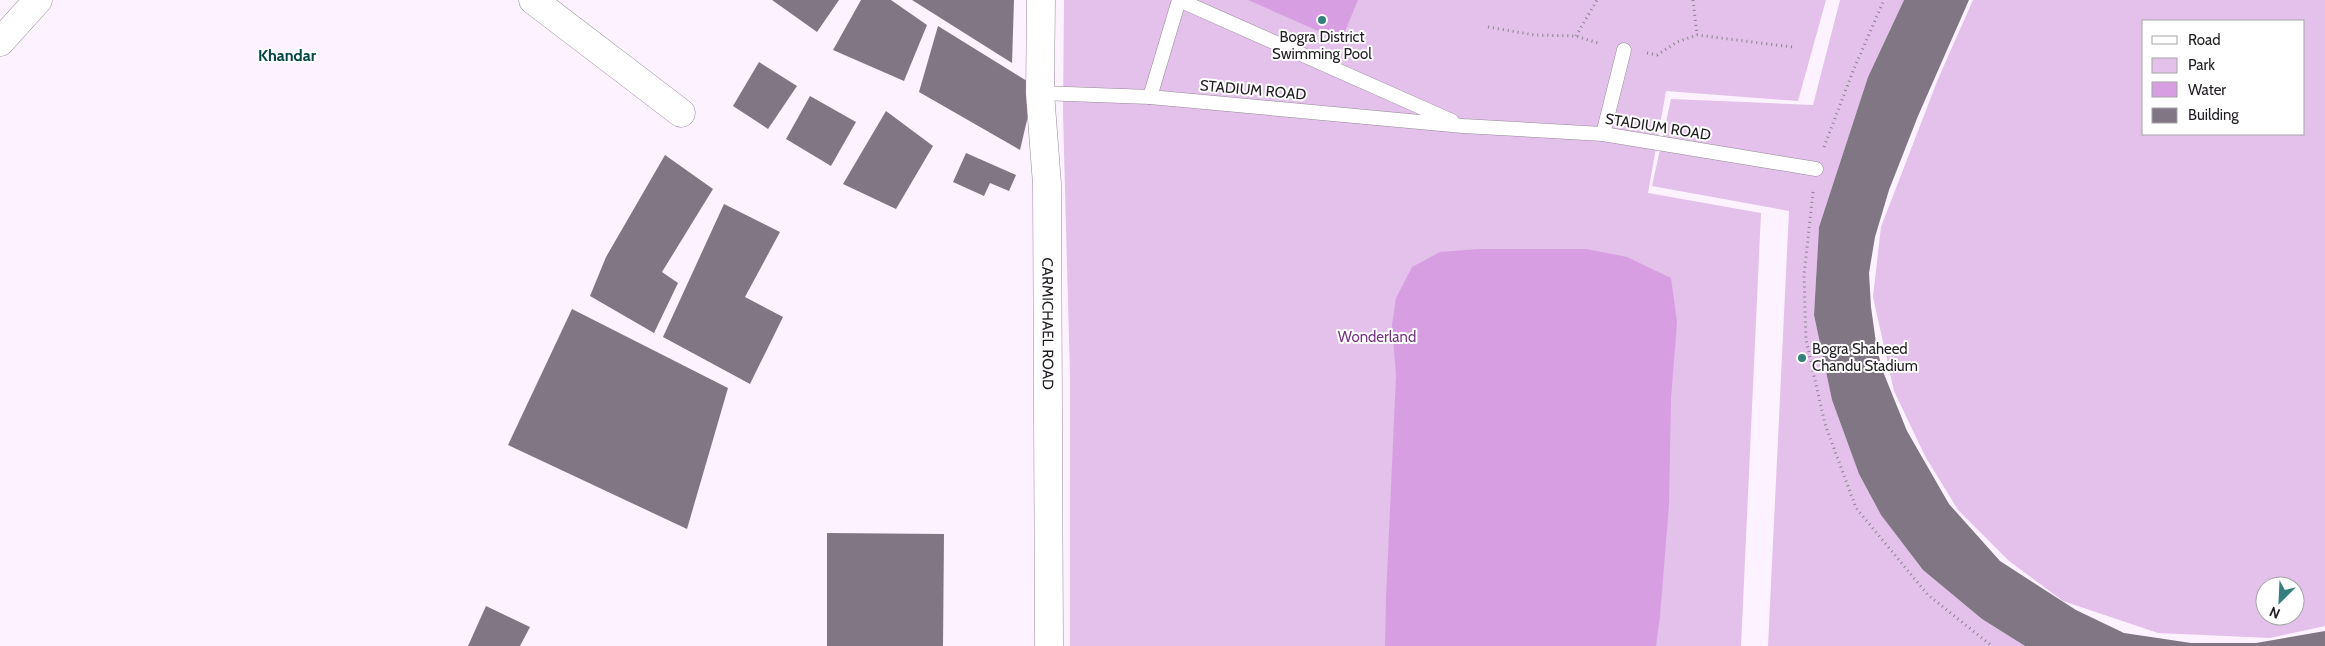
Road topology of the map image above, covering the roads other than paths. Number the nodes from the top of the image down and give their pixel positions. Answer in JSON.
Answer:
{"nodes":[{"id":1,"x":38,"y":0,"type":"edge"},
{"id":2,"x":532,"y":0,"type":"edge"},
{"id":3,"x":1041,"y":0,"type":"edge"},
{"id":4,"x":1179,"y":0,"type":"edge"},
{"id":5,"x":0,"y":42,"type":"edge"},
{"id":6,"x":1624,"y":50,"type":"dead end"},
{"id":7,"x":1040,"y":93,"type":"junction"},
{"id":8,"x":1150,"y":97,"type":"junction"},
{"id":9,"x":681,"y":113,"type":"dead end"},
{"id":10,"x":1463,"y":126,"type":"junction"},
{"id":11,"x":1603,"y":134,"type":"junction"},
{"id":12,"x":1816,"y":169,"type":"road end"},
{"id":13,"x":1049,"y":646,"type":"edge"}],
"edges":[{"from":1,"to":5,"type":"street"},
{"from":2,"to":9,"type":"street"},
{"from":3,"to":7,"type":"street","name":"CARMICHAEL ROAD"},
{"from":4,"to":8,"type":"lane"},
{"from":4,"to":10,"type":"lane","name":"STADIUM ROAD"},
{"from":6,"to":11,"type":"lane"},
{"from":7,"to":8,"type":"lane","name":"STADIUM ROAD"},
{"from":7,"to":13,"type":"street","name":"CARMICHAEL ROAD"},
{"from":8,"to":10,"type":"lane","name":"STADIUM ROAD"},
{"from":10,"to":11,"type":"lane","name":"STADIUM ROAD"},
{"from":11,"to":12,"type":"lane","name":"STADIUM ROAD"}]}
